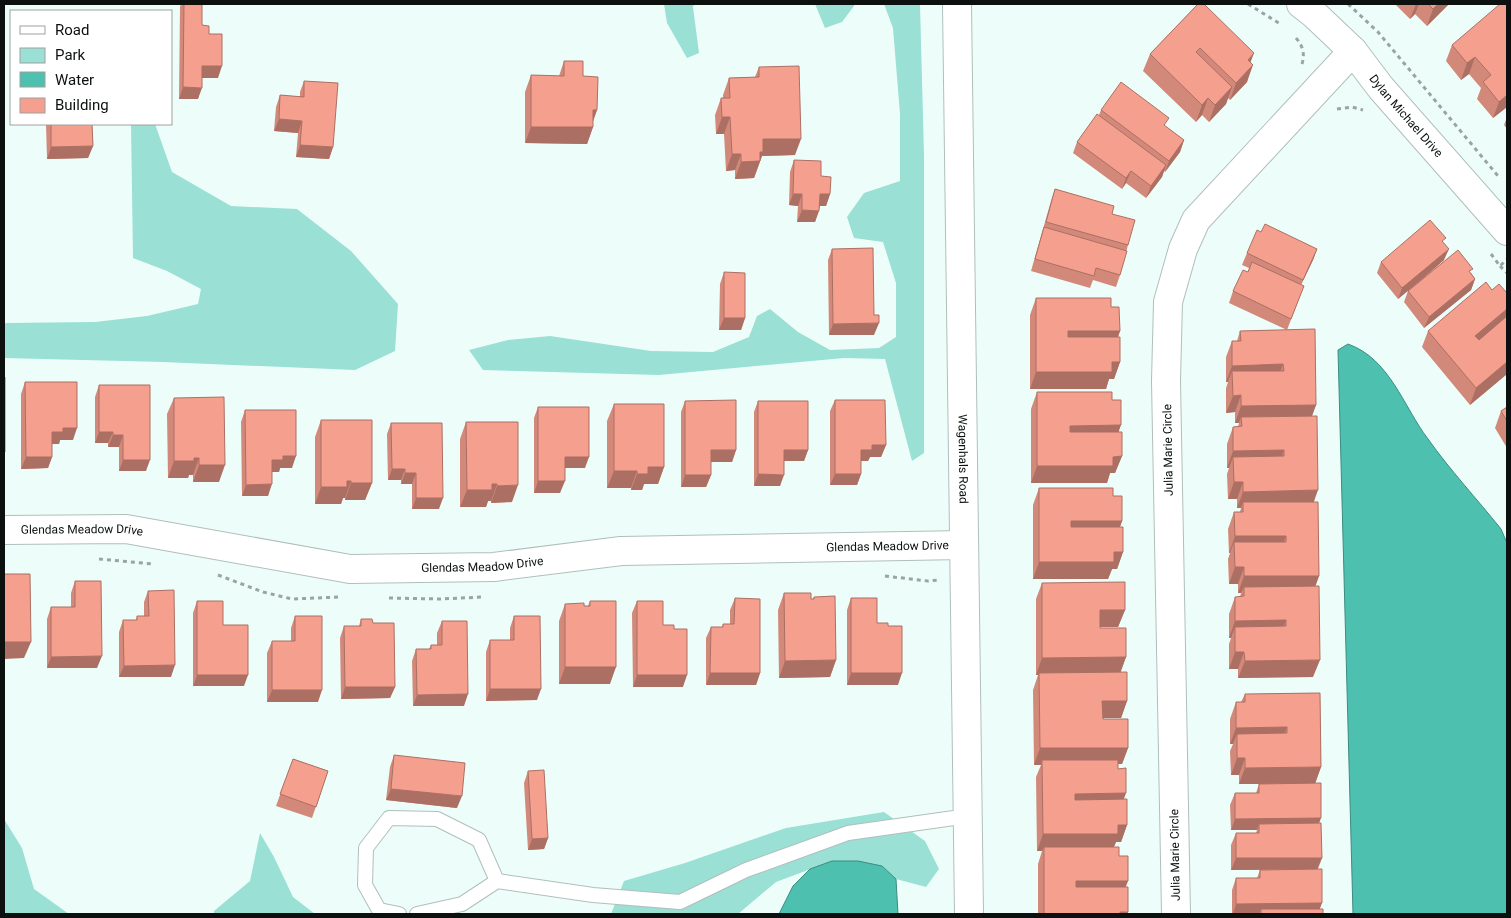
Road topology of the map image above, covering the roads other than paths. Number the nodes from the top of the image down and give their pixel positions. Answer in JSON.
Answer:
{"nodes":[{"id":1,"x":957,"y":4,"type":"edge"},
{"id":2,"x":1301,"y":4,"type":"edge"},
{"id":3,"x":1352,"y":51,"type":"junction"},
{"id":4,"x":1507,"y":231,"type":"edge"},
{"id":5,"x":4,"y":530,"type":"edge"},
{"id":6,"x":964,"y":545,"type":"junction"},
{"id":7,"x":968,"y":816,"type":"junction"},
{"id":8,"x":497,"y":881,"type":"junction"},
{"id":9,"x":399,"y":914,"type":"edge"},
{"id":10,"x":417,"y":914,"type":"edge"},
{"id":11,"x":969,"y":914,"type":"edge"},
{"id":12,"x":1176,"y":914,"type":"edge"}],
"edges":[{"from":1,"to":6,"type":"street","name":"Wagenhals Road"},
{"from":2,"to":3,"type":"street","name":"Dylan Michael Drive"},
{"from":3,"to":4,"type":"street","name":"Dylan Michael Drive"},
{"from":3,"to":12,"type":"street","name":"Julia Marie Circle"},
{"from":5,"to":6,"type":"street","name":"Glendas Meadow Drive"},
{"from":6,"to":7,"type":"street","name":"Wagenhals Road"},
{"from":7,"to":8,"type":"lane"},
{"from":7,"to":11,"type":"street","name":"Wagenhals Road"},
{"from":8,"to":9,"type":"lane"},
{"from":8,"to":10,"type":"lane"}]}
